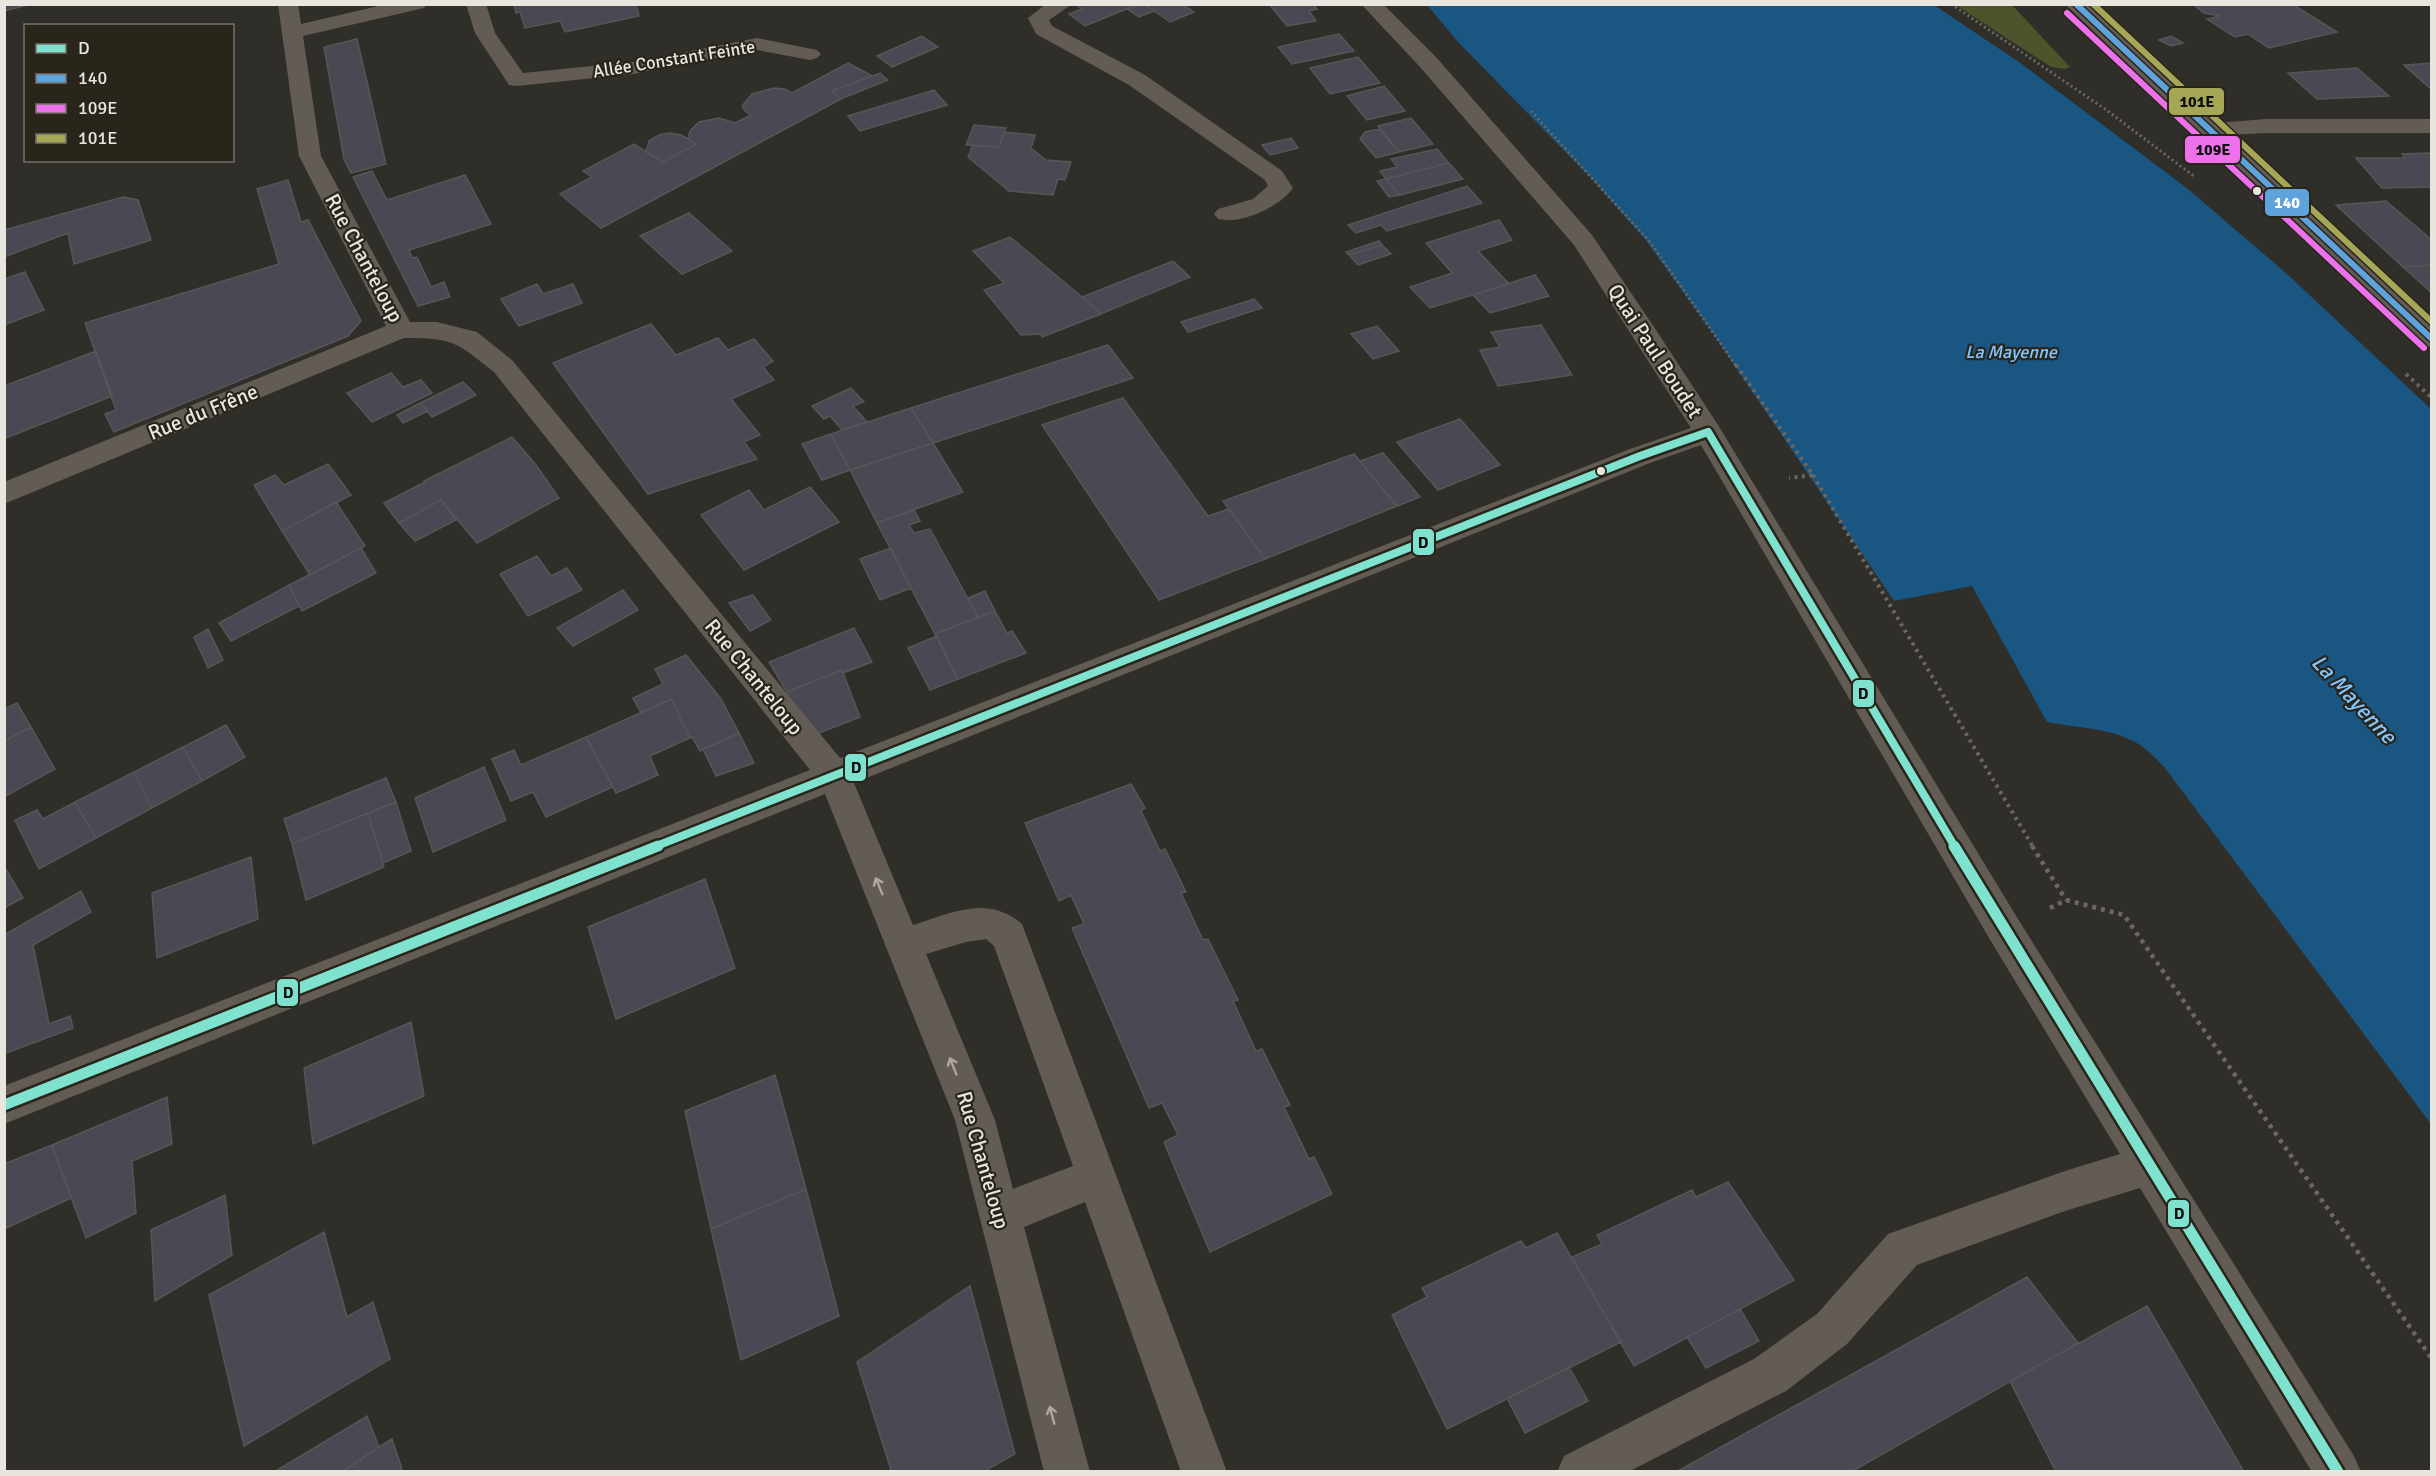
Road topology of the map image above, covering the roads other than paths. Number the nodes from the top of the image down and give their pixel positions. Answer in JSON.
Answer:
{"nodes":[{"id":1,"x":288,"y":4,"type":"edge"},
{"id":2,"x":417,"y":4,"type":"edge"},
{"id":3,"x":476,"y":4,"type":"edge"},
{"id":4,"x":1062,"y":4,"type":"edge"},
{"id":5,"x":1371,"y":4,"type":"edge"},
{"id":6,"x":2075,"y":4,"type":"edge"},
{"id":7,"x":292,"y":32,"type":"junction"},
{"id":8,"x":810,"y":54,"type":"dead end"},
{"id":9,"x":2432,"y":126,"type":"edge"},
{"id":10,"x":2209,"y":130,"type":"junction"},
{"id":11,"x":1226,"y":214,"type":"dead end"},
{"id":12,"x":401,"y":330,"type":"junction"},
{"id":13,"x":2432,"y":339,"type":"edge"},
{"id":14,"x":1707,"y":432,"type":"junction"},
{"id":15,"x":4,"y":494,"type":"edge"},
{"id":16,"x":834,"y":775,"type":"junction"},
{"id":17,"x":903,"y":945,"type":"junction"},
{"id":18,"x":4,"y":1105,"type":"edge"},
{"id":19,"x":2149,"y":1165,"type":"junction"},
{"id":20,"x":1098,"y":1178,"type":"junction"},
{"id":21,"x":1000,"y":1216,"type":"junction"},
{"id":22,"x":1067,"y":1472,"type":"edge"},
{"id":23,"x":1204,"y":1472,"type":"edge"},
{"id":24,"x":1580,"y":1472,"type":"edge"},
{"id":25,"x":2338,"y":1472,"type":"edge"}],
"edges":[{"from":1,"to":7,"type":"street","name":"Rue Chanteloup"},
{"from":2,"to":7,"type":"street"},
{"from":3,"to":8,"type":"street","name":"Allée Constant Feinte"},
{"from":4,"to":11,"type":"street"},
{"from":5,"to":14,"type":"street","name":"Quai Paul Boudet"},
{"from":6,"to":10,"type":"street"},
{"from":7,"to":12,"type":"street","name":"Rue Chanteloup"},
{"from":9,"to":10,"type":"street"},
{"from":10,"to":13,"type":"street"},
{"from":12,"to":15,"type":"street","name":"Rue du Frêne"},
{"from":12,"to":16,"type":"street","name":"Rue Chanteloup"},
{"from":14,"to":16,"type":"street"},
{"from":14,"to":19,"type":"street","name":"Quai Paul Boudet"},
{"from":17,"to":16,"type":"street","name":"Rue Chanteloup","one_way":true},
{"from":16,"to":18,"type":"street"},
{"from":17,"to":20,"type":"street"},
{"from":21,"to":17,"type":"street","name":"Rue Chanteloup","one_way":true},
{"from":19,"to":24,"type":"street"},
{"from":19,"to":25,"type":"street","name":"Quai Paul Boudet"},
{"from":20,"to":21,"type":"street"},
{"from":20,"to":23,"type":"street"},
{"from":22,"to":21,"type":"street","name":"Rue Chanteloup","one_way":true}]}
